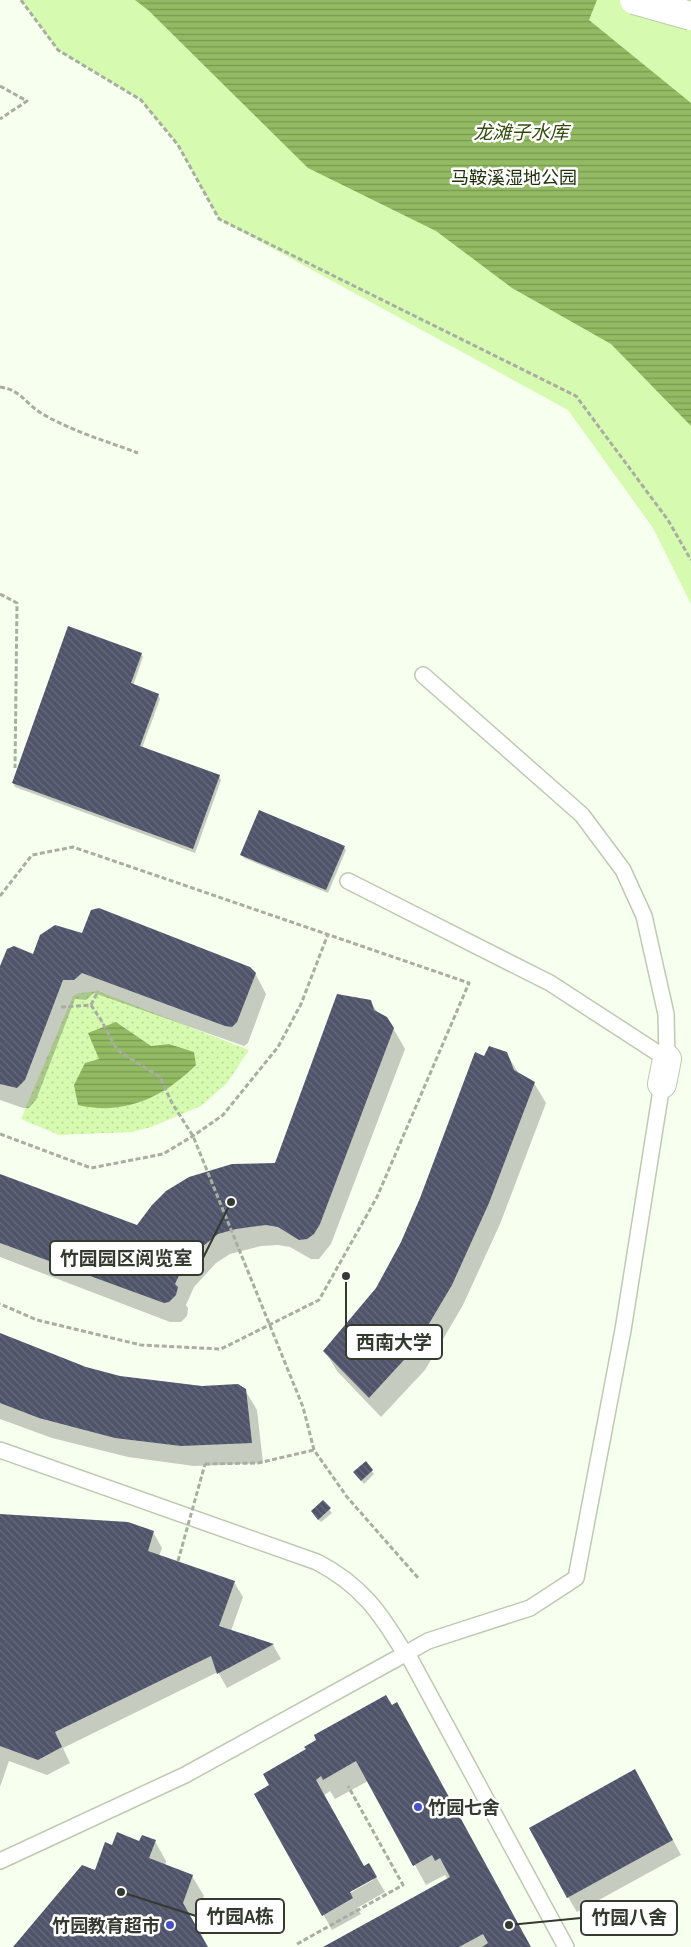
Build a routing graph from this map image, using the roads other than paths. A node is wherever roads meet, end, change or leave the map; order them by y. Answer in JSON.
{"nodes":[{"id":1,"x":634,"y":0,"type":"edge"},
{"id":2,"x":691,"y":16,"type":"edge"},
{"id":3,"x":423,"y":675,"type":"dead end"},
{"id":4,"x":348,"y":881,"type":"dead end"},
{"id":5,"x":665,"y":1072,"type":"junction"},
{"id":6,"x":0,"y":1450,"type":"edge"},
{"id":7,"x":406,"y":1653,"type":"junction"},
{"id":8,"x":0,"y":1861,"type":"edge"},
{"id":9,"x":566,"y":1947,"type":"edge"}],
"edges":[{"from":1,"to":2,"type":"highway","bridge":true},
{"from":3,"to":5,"type":"lane"},
{"from":4,"to":5,"type":"lane"},
{"from":5,"to":7,"type":"lane"},
{"from":6,"to":7,"type":"lane"},
{"from":7,"to":8,"type":"lane"},
{"from":7,"to":9,"type":"lane"}]}
